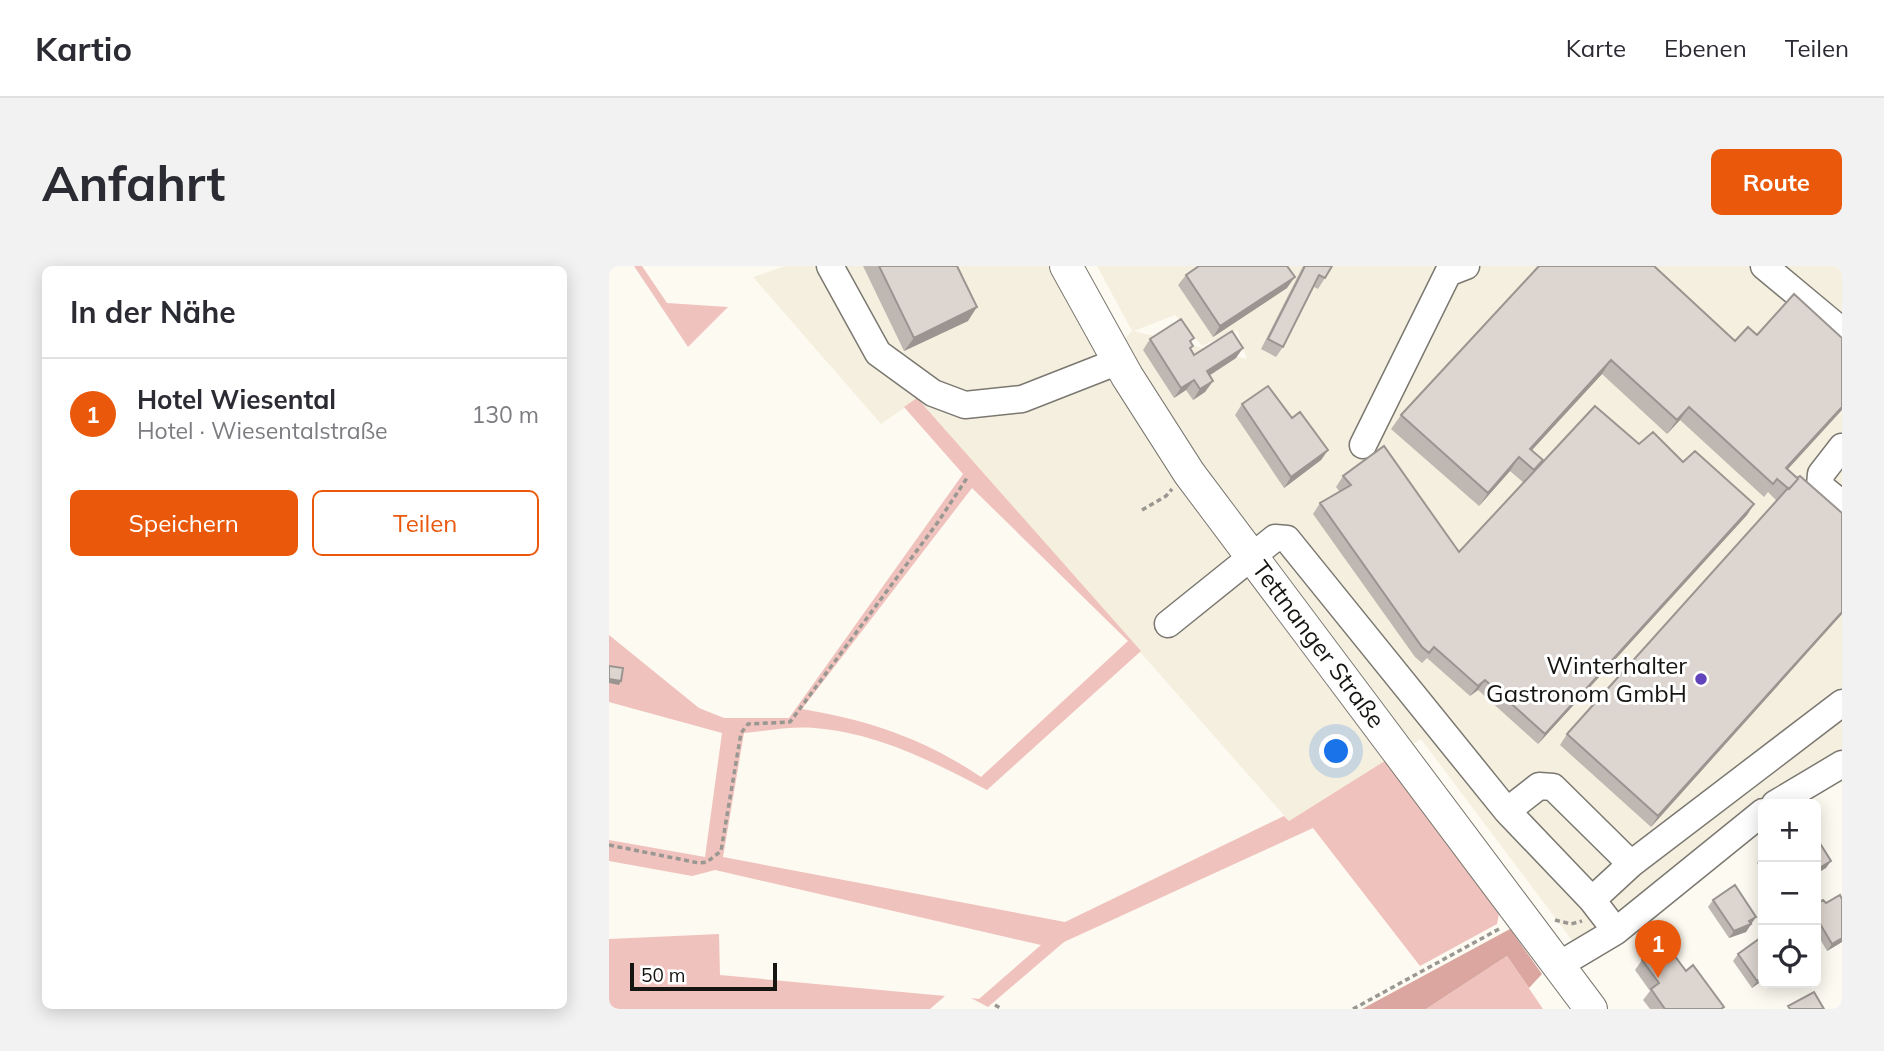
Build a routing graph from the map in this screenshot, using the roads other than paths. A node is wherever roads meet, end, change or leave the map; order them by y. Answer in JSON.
{"nodes":[{"id":1,"x":830,"y":266,"type":"edge"},
{"id":2,"x":1066,"y":266,"type":"edge"},
{"id":3,"x":1466,"y":266,"type":"edge"},
{"id":4,"x":1764,"y":266,"type":"edge"},
{"id":5,"x":1842,"y":331,"type":"edge"},
{"id":6,"x":1119,"y":361,"type":"junction"},
{"id":7,"x":1363,"y":445,"type":"dead end"},
{"id":8,"x":1842,"y":447,"type":"edge"},
{"id":9,"x":1842,"y":504,"type":"edge"},
{"id":10,"x":1252,"y":555,"type":"junction"},
{"id":11,"x":1168,"y":624,"type":"dead end"},
{"id":12,"x":1842,"y":703,"type":"edge"},
{"id":13,"x":1840,"y":771,"type":"edge"},
{"id":14,"x":1785,"y":799,"type":"edge"},
{"id":15,"x":1507,"y":811,"type":"junction"},
{"id":16,"x":1758,"y":815,"type":"edge"},
{"id":17,"x":1632,"y":864,"type":"junction"},
{"id":18,"x":1604,"y":915,"type":"junction"},
{"id":19,"x":1559,"y":965,"type":"junction"},
{"id":20,"x":1591,"y":1009,"type":"edge"}],
"edges":[{"from":1,"to":6,"type":"street"},
{"from":2,"to":6,"type":"main road","name":"Tettnanger Straße"},
{"from":3,"to":7,"type":"street"},
{"from":4,"to":5,"type":"street"},
{"from":6,"to":10,"type":"main road","name":"Tettnanger Straße"},
{"from":8,"to":9,"type":"street"},
{"from":10,"to":11,"type":"street"},
{"from":10,"to":15,"type":"street"},
{"from":10,"to":19,"type":"main road","name":"Tettnanger Straße"},
{"from":12,"to":17,"type":"street"},
{"from":13,"to":14,"type":"street"},
{"from":15,"to":17,"type":"street"},
{"from":15,"to":18,"type":"street"},
{"from":16,"to":18,"type":"street"},
{"from":17,"to":18,"type":"street"},
{"from":18,"to":19,"type":"street"},
{"from":19,"to":20,"type":"main road","name":"Tettnanger Straße"}]}
